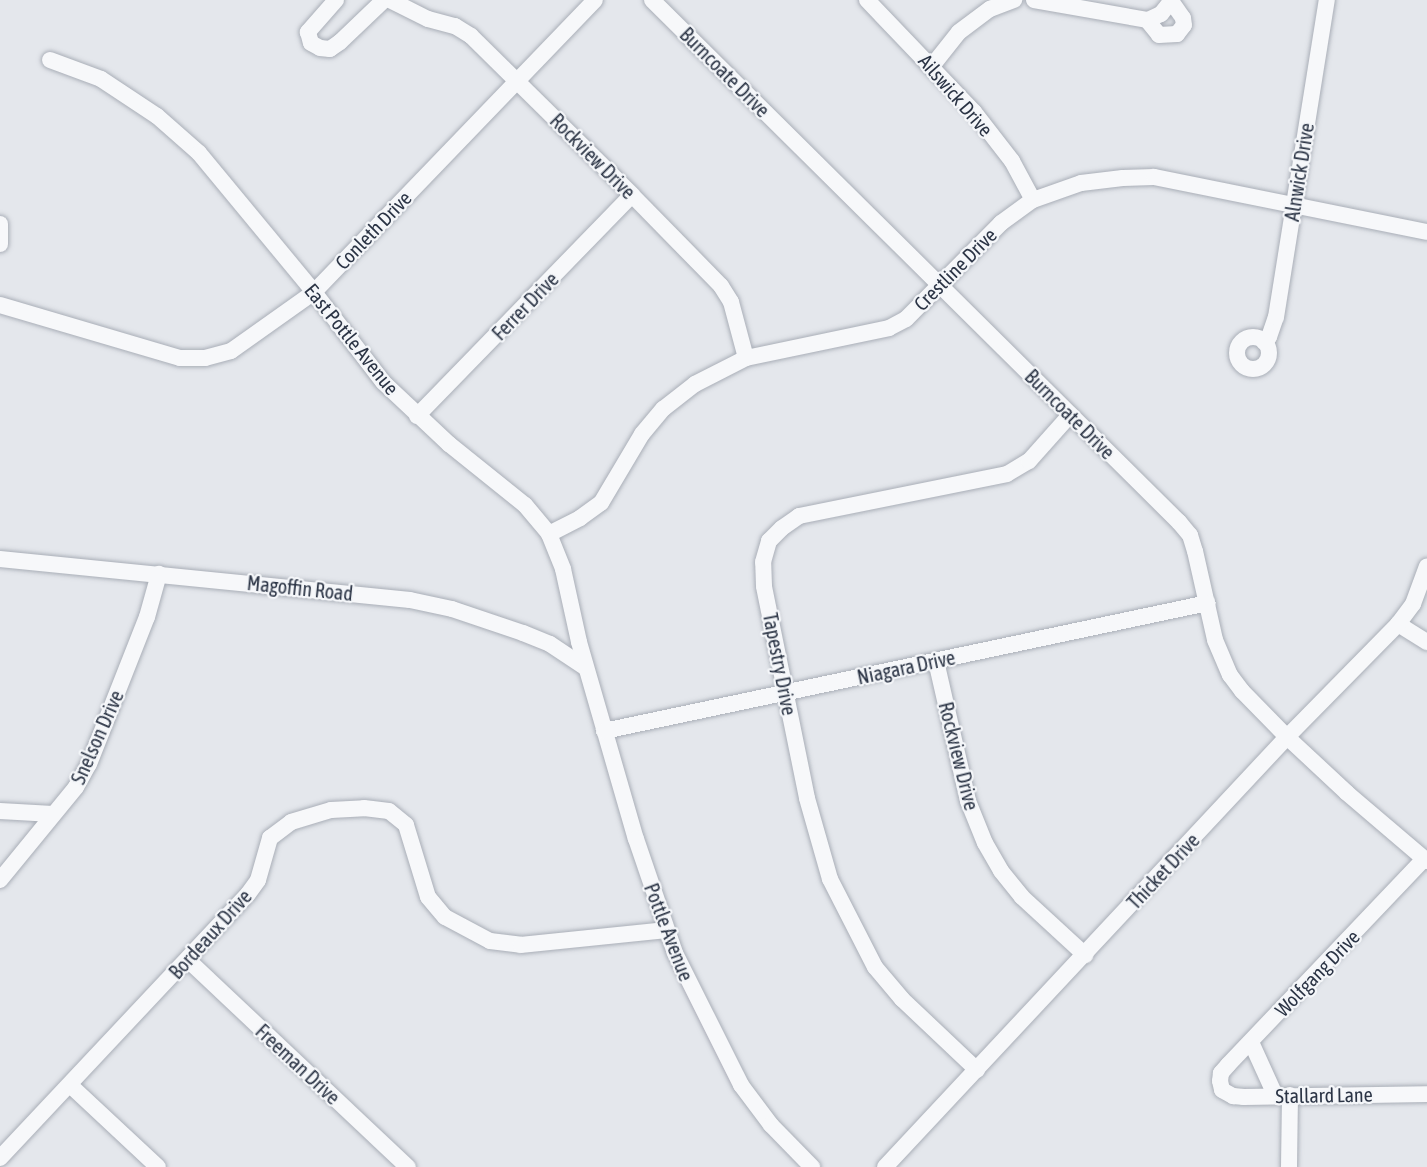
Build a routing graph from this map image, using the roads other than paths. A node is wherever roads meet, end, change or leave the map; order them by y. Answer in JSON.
{"nodes":[{"id":1,"x":336,"y":0,"type":"edge"},
{"id":2,"x":384,"y":0,"type":"edge"},
{"id":3,"x":390,"y":0,"type":"edge"},
{"id":4,"x":595,"y":0,"type":"edge"},
{"id":5,"x":652,"y":0,"type":"edge"},
{"id":6,"x":867,"y":0,"type":"edge"},
{"id":7,"x":1014,"y":0,"type":"edge"},
{"id":8,"x":1034,"y":0,"type":"edge"},
{"id":9,"x":1326,"y":0,"type":"edge"},
{"id":10,"x":1172,"y":1,"type":"edge"},
{"id":11,"x":1147,"y":20,"type":"junction"},
{"id":12,"x":50,"y":60,"type":"dead end"},
{"id":13,"x":932,"y":66,"type":"junction"},
{"id":14,"x":517,"y":80,"type":"junction"},
{"id":15,"x":632,"y":195,"type":"junction"},
{"id":16,"x":1033,"y":200,"type":"junction"},
{"id":17,"x":1294,"y":205,"type":"junction"},
{"id":18,"x":0,"y":224,"type":"edge"},
{"id":19,"x":1427,"y":232,"type":"edge"},
{"id":20,"x":0,"y":244,"type":"edge"},
{"id":21,"x":941,"y":284,"type":"junction"},
{"id":22,"x":314,"y":292,"type":"junction"},
{"id":23,"x":0,"y":305,"type":"edge"},
{"id":24,"x":1264,"y":342,"type":"dead end"},
{"id":25,"x":746,"y":358,"type":"junction"},
{"id":26,"x":1070,"y":415,"type":"junction"},
{"id":27,"x":417,"y":416,"type":"junction"},
{"id":28,"x":549,"y":534,"type":"junction"},
{"id":29,"x":0,"y":559,"type":"edge"},
{"id":30,"x":1427,"y":566,"type":"edge"},
{"id":31,"x":159,"y":574,"type":"junction"},
{"id":32,"x":1208,"y":603,"type":"junction"},
{"id":33,"x":1398,"y":624,"type":"junction"},
{"id":34,"x":1427,"y":642,"type":"edge"},
{"id":35,"x":936,"y":661,"type":"junction"},
{"id":36,"x":586,"y":668,"type":"junction"},
{"id":37,"x":785,"y":692,"type":"junction"},
{"id":38,"x":604,"y":731,"type":"junction"},
{"id":39,"x":1287,"y":737,"type":"junction"},
{"id":40,"x":0,"y":811,"type":"edge"},
{"id":41,"x":53,"y":814,"type":"junction"},
{"id":42,"x":1426,"y":860,"type":"edge"},
{"id":43,"x":0,"y":880,"type":"edge"},
{"id":44,"x":666,"y":930,"type":"junction"},
{"id":45,"x":1085,"y":954,"type":"junction"},
{"id":46,"x":188,"y":960,"type":"junction"},
{"id":47,"x":1251,"y":1042,"type":"junction"},
{"id":48,"x":976,"y":1070,"type":"junction"},
{"id":49,"x":70,"y":1084,"type":"junction"},
{"id":50,"x":1222,"y":1090,"type":"joint"},
{"id":51,"x":1427,"y":1094,"type":"edge"},
{"id":52,"x":1282,"y":1095,"type":"junction"},
{"id":53,"x":0,"y":1158,"type":"edge"},
{"id":54,"x":158,"y":1167,"type":"edge"},
{"id":55,"x":408,"y":1167,"type":"edge"},
{"id":56,"x":812,"y":1167,"type":"edge"},
{"id":57,"x":885,"y":1167,"type":"edge"},
{"id":58,"x":1289,"y":1167,"type":"edge"}],
"edges":[{"from":1,"to":2,"type":"street"},
{"from":3,"to":14,"type":"street","name":"Rockview Drive"},
{"from":4,"to":14,"type":"street","name":"Conleth Drive"},
{"from":5,"to":21,"type":"street","name":"Burncoate Drive"},
{"from":6,"to":13,"type":"street","name":"Ailswick Drive"},
{"from":7,"to":13,"type":"street"},
{"from":8,"to":11,"type":"street"},
{"from":9,"to":17,"type":"street","name":"Alnwick Drive"},
{"from":10,"to":11,"type":"street"},
{"from":10,"to":11,"type":"street"},
{"from":12,"to":22,"type":"street","name":"East Pottle Avenue"},
{"from":13,"to":16,"type":"street","name":"Ailswick Drive"},
{"from":14,"to":15,"type":"street","name":"Rockview Drive"},
{"from":14,"to":22,"type":"street","name":"Conleth Drive"},
{"from":15,"to":25,"type":"street","name":"Rockview Drive"},
{"from":15,"to":27,"type":"street","name":"Ferrer Drive"},
{"from":16,"to":17,"type":"street","name":"Crestline Drive"},
{"from":16,"to":21,"type":"street","name":"Crestline Drive"},
{"from":17,"to":19,"type":"street","name":"Crestline Drive"},
{"from":17,"to":24,"type":"street","name":"Alnwick Drive"},
{"from":18,"to":20,"type":"street"},
{"from":21,"to":25,"type":"street","name":"Crestline Drive"},
{"from":21,"to":26,"type":"street","name":"Burncoate Drive"},
{"from":22,"to":23,"type":"street","name":"Conleth Drive"},
{"from":22,"to":27,"type":"street","name":"East Pottle Avenue"},
{"from":25,"to":28,"type":"street","name":"Crestline Drive"},
{"from":26,"to":32,"type":"street","name":"Burncoate Drive"},
{"from":26,"to":37,"type":"street","name":"Tapestry Drive"},
{"from":27,"to":28,"type":"street","name":"East Pottle Avenue"},
{"from":28,"to":36,"type":"street","name":"East Pottle Avenue"},
{"from":29,"to":31,"type":"street","name":"Magoffin Road"},
{"from":30,"to":33,"type":"street","name":"Thicket Drive"},
{"from":31,"to":36,"type":"street","name":"Magoffin Road"},
{"from":31,"to":41,"type":"street","name":"Snelson Drive"},
{"from":32,"to":35,"type":"street","name":"Niagara Drive"},
{"from":32,"to":39,"type":"street","name":"Burncoate Drive"},
{"from":33,"to":34,"type":"street"},
{"from":33,"to":39,"type":"street","name":"Thicket Drive"},
{"from":35,"to":37,"type":"street","name":"Niagara Drive"},
{"from":35,"to":45,"type":"street","name":"Rockview Drive"},
{"from":36,"to":38,"type":"street","name":"Pottle Avenue"},
{"from":37,"to":38,"type":"street","name":"Niagara Drive"},
{"from":37,"to":48,"type":"street","name":"Tapestry Drive"},
{"from":38,"to":44,"type":"street","name":"Pottle Avenue"},
{"from":39,"to":42,"type":"street","name":"Burncoate Drive"},
{"from":39,"to":45,"type":"street","name":"Thicket Drive"},
{"from":40,"to":41,"type":"street"},
{"from":41,"to":43,"type":"street","name":"Snelson Drive"},
{"from":42,"to":47,"type":"street","name":"Wolfgang Drive"},
{"from":44,"to":46,"type":"street","name":"Bordeaux Drive"},
{"from":44,"to":56,"type":"street","name":"Pottle Avenue"},
{"from":45,"to":48,"type":"street","name":"Thicket Drive"},
{"from":46,"to":49,"type":"street","name":"Bordeaux Drive"},
{"from":46,"to":55,"type":"street","name":"Freeman Drive"},
{"from":47,"to":50,"type":"street","name":"Wolfgang Drive"},
{"from":47,"to":52,"type":"street"},
{"from":48,"to":57,"type":"street","name":"Thicket Drive"},
{"from":49,"to":53,"type":"street","name":"Bordeaux Drive"},
{"from":49,"to":54,"type":"street"},
{"from":50,"to":52,"type":"street","name":"Stallard Lane"},
{"from":51,"to":52,"type":"street","name":"Stallard Lane"},
{"from":52,"to":58,"type":"street"}]}
